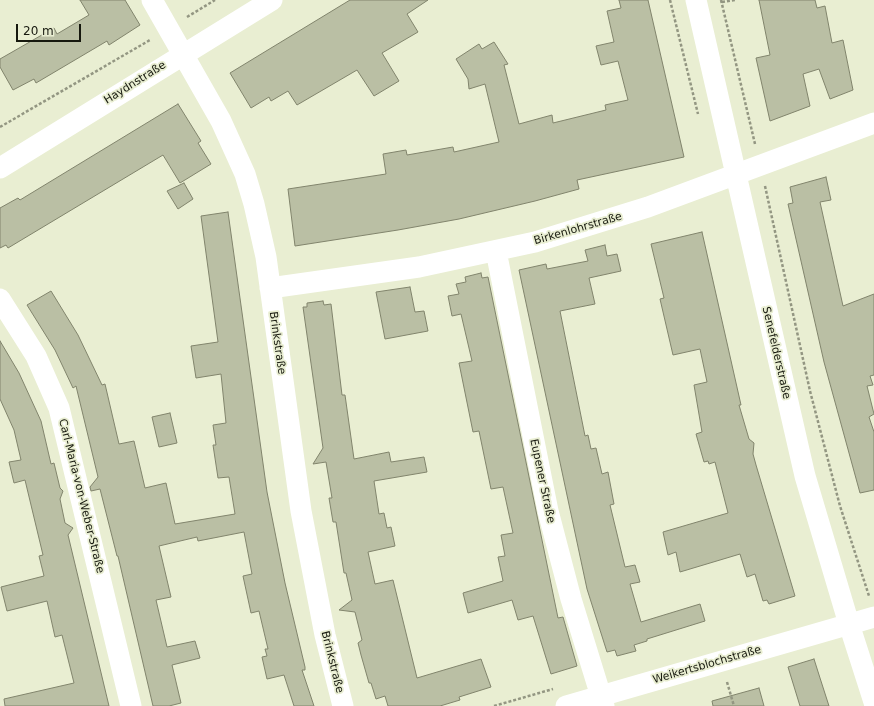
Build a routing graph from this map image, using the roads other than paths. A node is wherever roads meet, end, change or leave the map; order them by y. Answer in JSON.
{"nodes":[{"id":1,"x":152,"y":0,"type":"edge"},
{"id":2,"x":272,"y":0,"type":"edge"},
{"id":3,"x":696,"y":0,"type":"edge"},
{"id":4,"x":183,"y":54,"type":"junction"},
{"id":5,"x":874,"y":123,"type":"edge"},
{"id":6,"x":0,"y":168,"type":"edge"},
{"id":7,"x":736,"y":176,"type":"junction"},
{"id":8,"x":496,"y":251,"type":"junction"},
{"id":9,"x":270,"y":288,"type":"junction"},
{"id":10,"x":0,"y":299,"type":"edge"},
{"id":11,"x":872,"y":609,"type":"edge"},
{"id":12,"x":848,"y":624,"type":"junction"},
{"id":13,"x":603,"y":701,"type":"edge"},
{"id":14,"x":874,"y":702,"type":"edge"},
{"id":15,"x":131,"y":706,"type":"edge"},
{"id":16,"x":344,"y":706,"type":"edge"},
{"id":17,"x":566,"y":706,"type":"edge"}],
"edges":[{"from":1,"to":4,"type":"street","name":"Brinkstraße"},
{"from":2,"to":4,"type":"street","name":"Haydnstraße"},
{"from":3,"to":7,"type":"street","name":"Senefelderstraße"},
{"from":4,"to":6,"type":"street","name":"Haydnstraße"},
{"from":4,"to":9,"type":"street","name":"Brinkstraße"},
{"from":5,"to":7,"type":"street","name":"Birkenlohrstraße"},
{"from":7,"to":8,"type":"street","name":"Birkenlohrstraße"},
{"from":7,"to":12,"type":"street","name":"Senefelderstraße"},
{"from":8,"to":9,"type":"street","name":"Birkenlohrstraße"},
{"from":8,"to":13,"type":"street","name":"Eupener Straße"},
{"from":9,"to":16,"type":"street","name":"Brinkstraße"},
{"from":10,"to":15,"type":"street","name":"Carl-Maria-von-Weber-Straße"},
{"from":11,"to":12,"type":"street","name":"Weikertsblochstraße"},
{"from":12,"to":13,"type":"street","name":"Weikertsblochstraße"},
{"from":12,"to":14,"type":"street","name":"Senefelderstraße"},
{"from":13,"to":17,"type":"street","name":"Weikertsblochstraße"}]}
